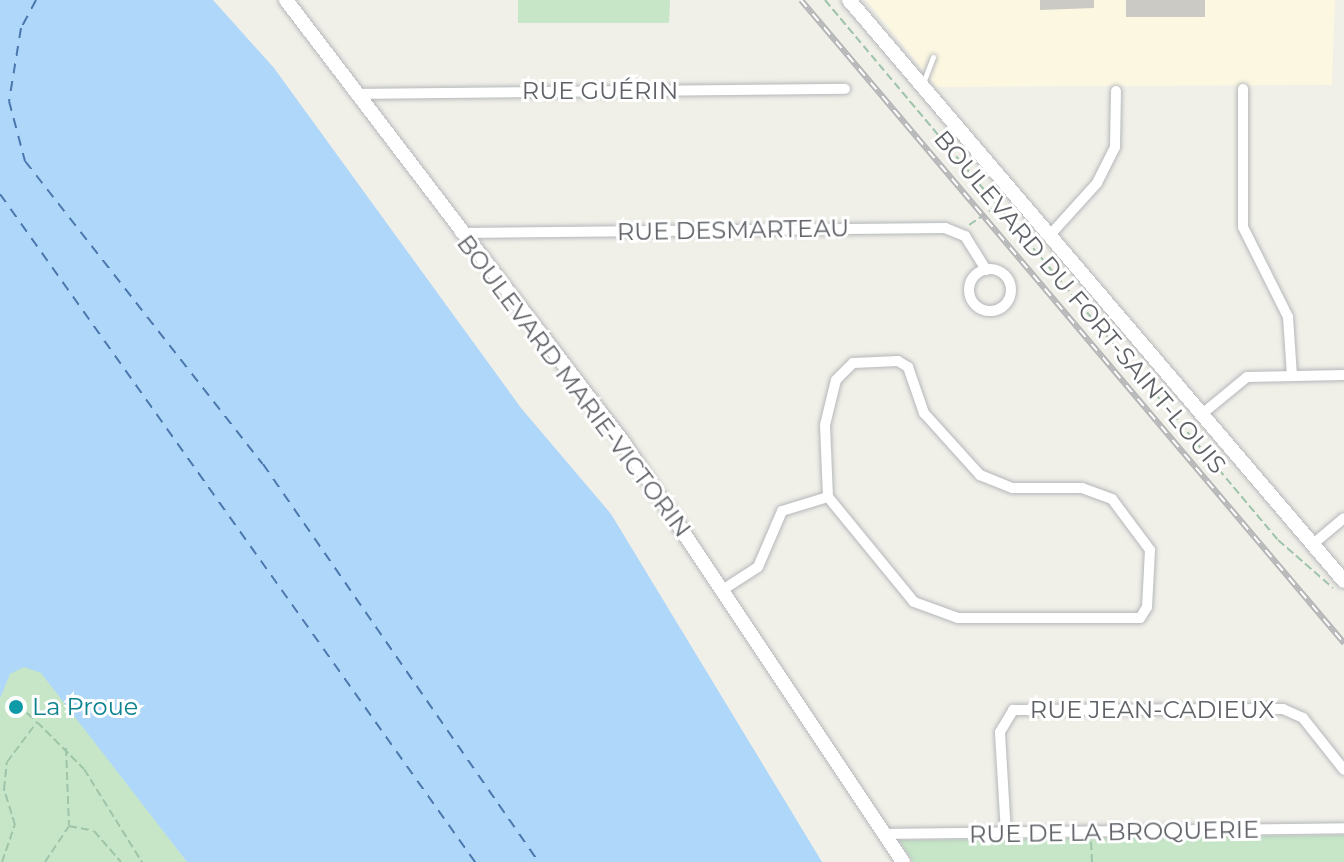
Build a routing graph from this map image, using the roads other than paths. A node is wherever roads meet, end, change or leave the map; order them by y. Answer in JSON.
{"nodes":[{"id":1,"x":286,"y":0,"type":"edge"},
{"id":2,"x":849,"y":0,"type":"edge"},
{"id":3,"x":933,"y":57,"type":"dead end"},
{"id":4,"x":923,"y":84,"type":"junction"},
{"id":5,"x":845,"y":89,"type":"dead end"},
{"id":6,"x":1243,"y":89,"type":"dead end"},
{"id":7,"x":1116,"y":91,"type":"dead end"},
{"id":8,"x":355,"y":94,"type":"junction"},
{"id":9,"x":458,"y":233,"type":"junction"},
{"id":10,"x":1050,"y":235,"type":"junction"},
{"id":11,"x":986,"y":270,"type":"junction"},
{"id":12,"x":1344,"y":375,"type":"edge"},
{"id":13,"x":1292,"y":376,"type":"junction"},
{"id":14,"x":1202,"y":414,"type":"junction"},
{"id":15,"x":828,"y":497,"type":"junction"},
{"id":16,"x":1344,"y":518,"type":"edge"},
{"id":17,"x":1313,"y":544,"type":"junction"},
{"id":18,"x":1344,"y":581,"type":"edge"},
{"id":19,"x":724,"y":589,"type":"junction"},
{"id":20,"x":1344,"y":770,"type":"edge"},
{"id":21,"x":1344,"y":828,"type":"edge"},
{"id":22,"x":885,"y":834,"type":"junction"},
{"id":23,"x":1006,"y":834,"type":"junction"},
{"id":24,"x":903,"y":862,"type":"edge"}],
"edges":[{"from":1,"to":8,"type":"street","name":"BOULEVARD MARIE-VICTORIN"},
{"from":2,"to":4,"type":"street","name":"BOULEVARD DU FORT-SAINT-LOUIS"},
{"from":3,"to":4,"type":"lane"},
{"from":4,"to":10,"type":"street","name":"BOULEVARD DU FORT-SAINT-LOUIS"},
{"from":5,"to":8,"type":"street","name":"RUE GUÉRIN"},
{"from":6,"to":13,"type":"street"},
{"from":7,"to":10,"type":"street"},
{"from":8,"to":9,"type":"street","name":"BOULEVARD MARIE-VICTORIN"},
{"from":9,"to":11,"type":"street","name":"RUE DESMARTEAU"},
{"from":9,"to":19,"type":"street","name":"BOULEVARD MARIE-VICTORIN"},
{"from":10,"to":14,"type":"street","name":"BOULEVARD DU FORT-SAINT-LOUIS"},
{"from":11,"to":11,"type":"street"},
{"from":12,"to":13,"type":"street"},
{"from":13,"to":14,"type":"street"},
{"from":14,"to":17,"type":"street","name":"BOULEVARD DU FORT-SAINT-LOUIS"},
{"from":15,"to":15,"type":"street"},
{"from":15,"to":19,"type":"street"},
{"from":16,"to":17,"type":"street"},
{"from":17,"to":18,"type":"street","name":"BOULEVARD DU FORT-SAINT-LOUIS"},
{"from":19,"to":22,"type":"street","name":"BOULEVARD MARIE-VICTORIN"},
{"from":20,"to":23,"type":"street","name":"RUE JEAN-CADIEUX"},
{"from":21,"to":23,"type":"street","name":"RUE DE LA BROQUERIE"},
{"from":22,"to":23,"type":"street","name":"RUE DE LA BROQUERIE"},
{"from":22,"to":24,"type":"street","name":"BOULEVARD MARIE-VICTORIN"}]}
